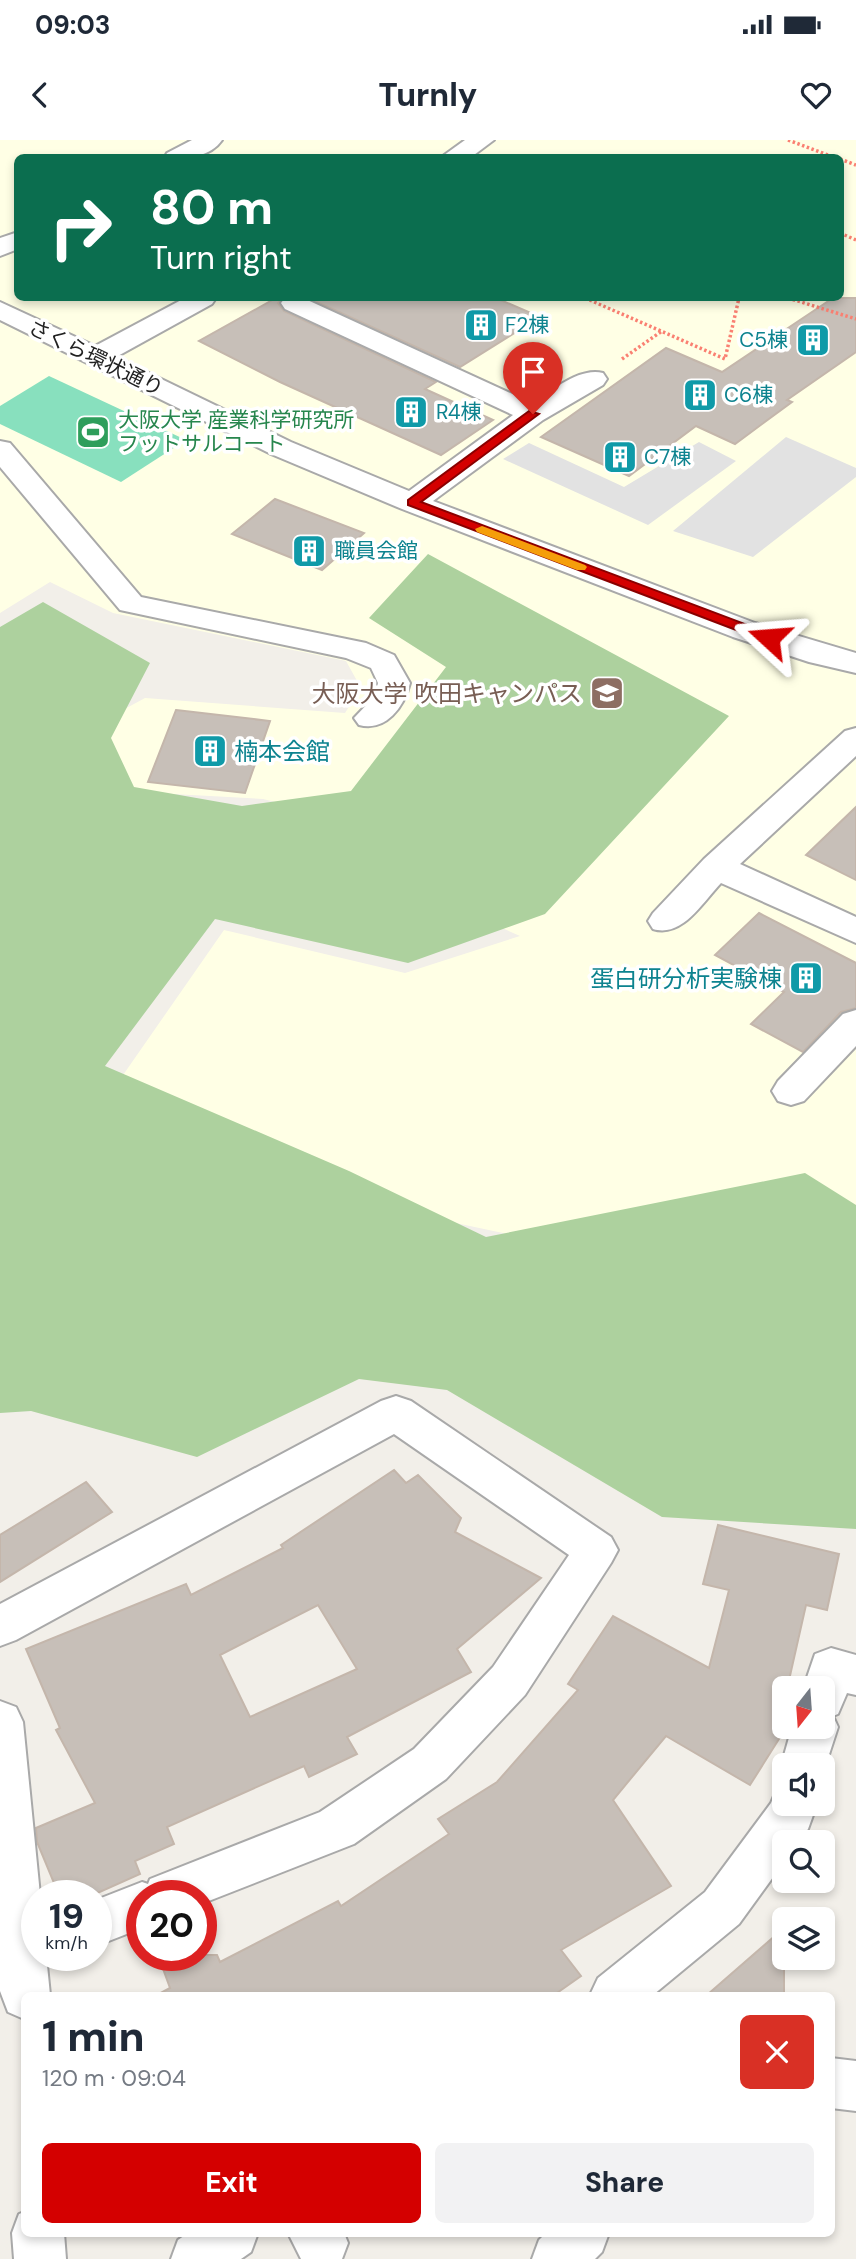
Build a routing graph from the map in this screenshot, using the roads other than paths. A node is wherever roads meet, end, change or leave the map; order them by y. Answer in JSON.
{"nodes":[{"id":1,"x":210,"y":140,"type":"edge"},
{"id":2,"x":482,"y":140,"type":"edge"},
{"id":3,"x":184,"y":154,"type":"edge"},
{"id":4,"x":459,"y":154,"type":"edge"},
{"id":5,"x":198,"y":301,"type":"edge"},
{"id":6,"x":294,"y":303,"type":"dead end"},
{"id":7,"x":6,"y":321,"type":"edge"},
{"id":8,"x":94,"y":358,"type":"junction"},
{"id":9,"x":593,"y":379,"type":"road end"},
{"id":10,"x":533,"y":414,"type":"junction"},
{"id":11,"x":0,"y":449,"type":"edge"},
{"id":12,"x":412,"y":503,"type":"junction"},
{"id":13,"x":856,"y":663,"type":"edge"},
{"id":14,"x":370,"y":718,"type":"dead end"},
{"id":15,"x":854,"y":742,"type":"edge"},
{"id":16,"x":716,"y":867,"type":"junction"},
{"id":17,"x":665,"y":921,"type":"dead end"},
{"id":18,"x":856,"y":931,"type":"edge"},
{"id":19,"x":856,"y":1023,"type":"edge"},
{"id":20,"x":791,"y":1091,"type":"dead end"},
{"id":21,"x":0,"y":1626,"type":"edge"},
{"id":22,"x":856,"y":1675,"type":"edge"},
{"id":23,"x":829,"y":1676,"type":"edge"},
{"id":24,"x":0,"y":1722,"type":"edge"},
{"id":25,"x":790,"y":1816,"type":"edge"},
{"id":26,"x":205,"y":1880,"type":"edge"},
{"id":27,"x":21,"y":1964,"type":"edge"},
{"id":28,"x":619,"y":1992,"type":"edge"},
{"id":29,"x":835,"y":2083,"type":"edge"},
{"id":30,"x":856,"y":2085,"type":"edge"},
{"id":31,"x":38,"y":2237,"type":"edge"},
{"id":32,"x":227,"y":2237,"type":"edge"},
{"id":33,"x":579,"y":2237,"type":"edge"},
{"id":34,"x":40,"y":2259,"type":"edge"},
{"id":35,"x":197,"y":2259,"type":"edge"},
{"id":36,"x":558,"y":2259,"type":"edge"}],
"edges":[{"from":1,"to":3,"type":"street"},
{"from":2,"to":4,"type":"street"},
{"from":5,"to":8,"type":"street"},
{"from":6,"to":10,"type":"street"},
{"from":7,"to":8,"type":"street","name":"さくら環状通り"},
{"from":8,"to":12,"type":"street","name":"さくら環状通り"},
{"from":9,"to":10,"type":"street"},
{"from":10,"to":12,"type":"street"},
{"from":11,"to":14,"type":"street"},
{"from":12,"to":13,"type":"street","name":"さくら環状通り"},
{"from":15,"to":16,"type":"street"},
{"from":16,"to":17,"type":"street"},
{"from":16,"to":18,"type":"street"},
{"from":19,"to":20,"type":"street"},
{"from":21,"to":26,"type":"street"},
{"from":22,"to":23,"type":"street"},
{"from":24,"to":27,"type":"street"},
{"from":25,"to":28,"type":"street"},
{"from":29,"to":30,"type":"street"},
{"from":31,"to":34,"type":"street"},
{"from":32,"to":35,"type":"street"},
{"from":33,"to":36,"type":"street"}]}
